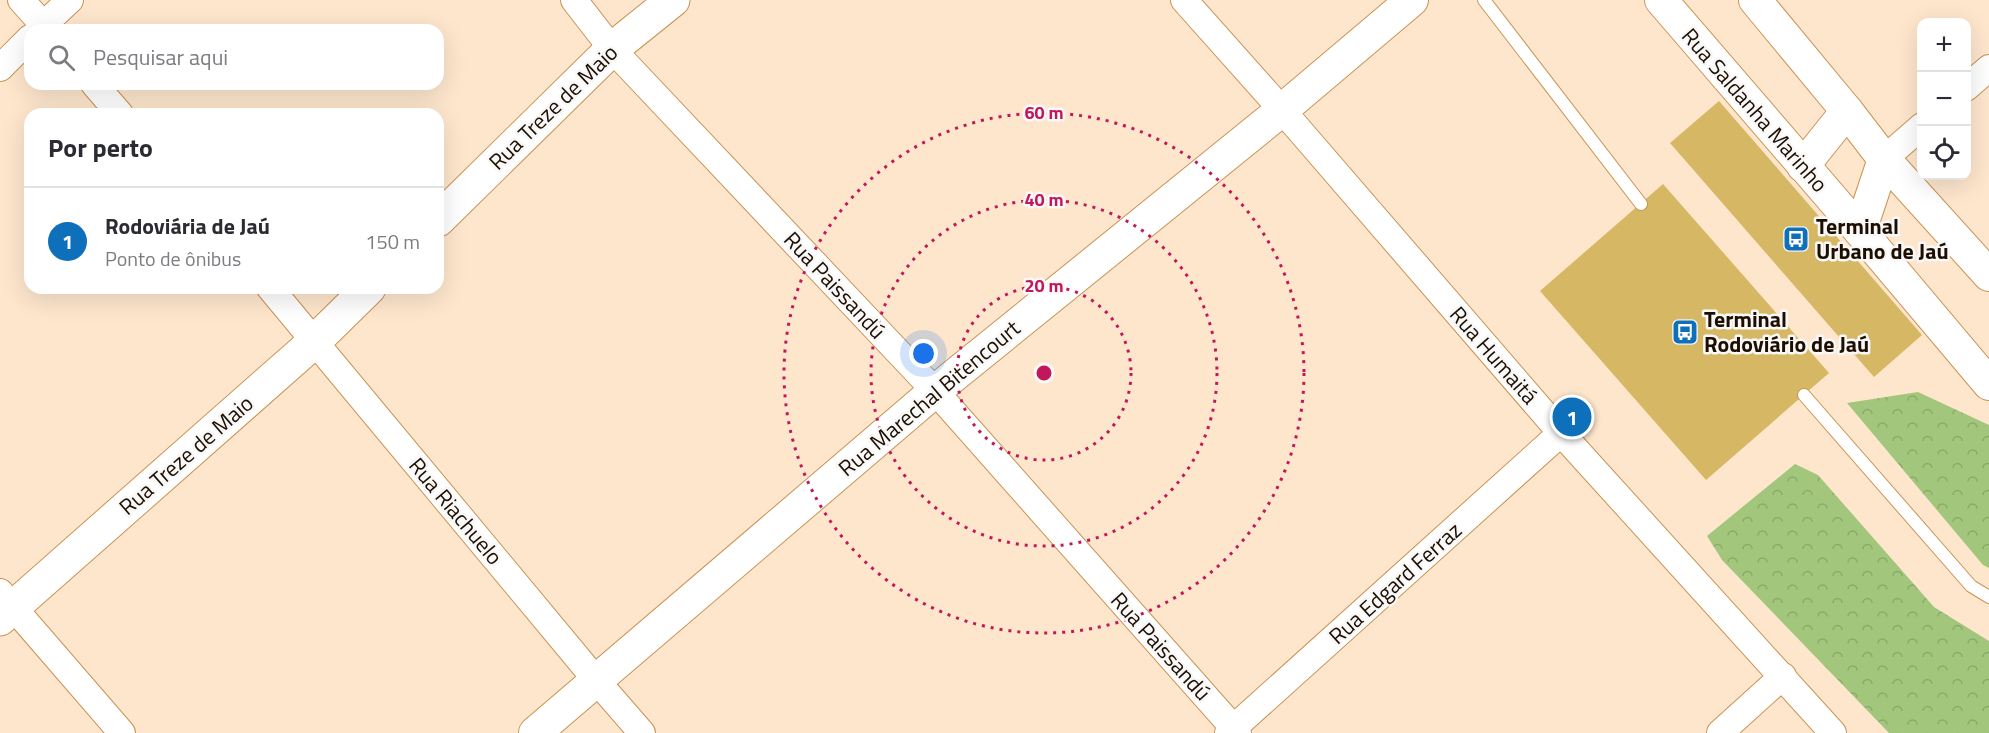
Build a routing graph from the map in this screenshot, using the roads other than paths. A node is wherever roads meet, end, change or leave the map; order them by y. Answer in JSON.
{"nodes":[{"id":1,"x":21,"y":0,"type":"edge"},
{"id":2,"x":70,"y":0,"type":"edge"},
{"id":3,"x":574,"y":0,"type":"edge"},
{"id":4,"x":673,"y":0,"type":"edge"},
{"id":5,"x":1184,"y":0,"type":"edge"},
{"id":6,"x":1412,"y":0,"type":"edge"},
{"id":7,"x":1484,"y":0,"type":"edge"},
{"id":8,"x":1661,"y":0,"type":"edge"},
{"id":9,"x":1755,"y":0,"type":"edge"},
{"id":10,"x":36,"y":24,"type":"edge"},
{"id":11,"x":47,"y":24,"type":"edge"},
{"id":12,"x":24,"y":46,"type":"edge"},
{"id":13,"x":612,"y":49,"type":"junction"},
{"id":14,"x":0,"y":68,"type":"edge"},
{"id":15,"x":1989,"y":68,"type":"edge"},
{"id":16,"x":1971,"y":84,"type":"edge"},
{"id":17,"x":99,"y":90,"type":"edge"},
{"id":18,"x":115,"y":108,"type":"edge"},
{"id":19,"x":1282,"y":110,"type":"junction"},
{"id":20,"x":1847,"y":111,"type":"junction"},
{"id":21,"x":1917,"y":130,"type":"edge"},
{"id":22,"x":1884,"y":159,"type":"junction"},
{"id":23,"x":1803,"y":166,"type":"junction"},
{"id":24,"x":1641,"y":204,"type":"dead end"},
{"id":25,"x":444,"y":214,"type":"edge"},
{"id":26,"x":1860,"y":231,"type":"junction"},
{"id":27,"x":1989,"y":275,"type":"edge"},
{"id":28,"x":275,"y":294,"type":"edge"},
{"id":29,"x":363,"y":294,"type":"edge"},
{"id":30,"x":315,"y":341,"type":"junction"},
{"id":31,"x":1989,"y":384,"type":"edge"},
{"id":32,"x":935,"y":391,"type":"junction"},
{"id":33,"x":1804,"y":395,"type":"dead end"},
{"id":34,"x":1561,"y":433,"type":"junction"},
{"id":35,"x":1989,"y":597,"type":"edge"},
{"id":36,"x":4,"y":606,"type":"edge"},
{"id":37,"x":1783,"y":676,"type":"junction"},
{"id":38,"x":596,"y":680,"type":"junction"},
{"id":39,"x":1233,"y":731,"type":"edge"},
{"id":40,"x":122,"y":733,"type":"edge"},
{"id":41,"x":535,"y":733,"type":"edge"},
{"id":42,"x":642,"y":733,"type":"edge"},
{"id":43,"x":1720,"y":733,"type":"edge"},
{"id":44,"x":1833,"y":733,"type":"edge"}],
"edges":[{"from":1,"to":10,"type":"street"},
{"from":2,"to":11,"type":"street"},
{"from":3,"to":13,"type":"street","name":"Rua Paissandú"},
{"from":4,"to":13,"type":"main road","name":"Rua Treze de Maio"},
{"from":5,"to":19,"type":"street","name":"Rua Humaitá"},
{"from":6,"to":19,"type":"street","name":"Rua Marechal Bitencourt"},
{"from":7,"to":24,"type":"lane"},
{"from":8,"to":23,"type":"street","name":"Rua Saldanha Marinho"},
{"from":9,"to":20,"type":"street"},
{"from":12,"to":14,"type":"street"},
{"from":13,"to":25,"type":"main road","name":"Rua Treze de Maio"},
{"from":13,"to":32,"type":"street","name":"Rua Paissandú"},
{"from":15,"to":16,"type":"street"},
{"from":17,"to":18,"type":"street"},
{"from":19,"to":32,"type":"street","name":"Rua Marechal Bitencourt"},
{"from":19,"to":34,"type":"street","name":"Rua Humaitá"},
{"from":20,"to":22,"type":"street"},
{"from":20,"to":23,"type":"street"},
{"from":21,"to":22,"type":"street"},
{"from":22,"to":26,"type":"street"},
{"from":22,"to":27,"type":"street"},
{"from":23,"to":26,"type":"street","name":"Rua Saldanha Marinho"},
{"from":26,"to":31,"type":"street","name":"Rua Saldanha Marinho"},
{"from":28,"to":30,"type":"street","name":"Rua Riachuelo"},
{"from":29,"to":30,"type":"main road","name":"Rua Treze de Maio"},
{"from":30,"to":36,"type":"main road","name":"Rua Treze de Maio"},
{"from":30,"to":38,"type":"street","name":"Rua Riachuelo"},
{"from":32,"to":38,"type":"street","name":"Rua Marechal Bitencourt"},
{"from":32,"to":39,"type":"street","name":"Rua Paissandú"},
{"from":33,"to":35,"type":"lane"},
{"from":34,"to":37,"type":"street","name":"Rua Humaitá"},
{"from":34,"to":39,"type":"street","name":"Rua Edgard Ferraz"},
{"from":36,"to":40,"type":"street"},
{"from":37,"to":43,"type":"street"},
{"from":37,"to":44,"type":"street","name":"Rua Humaitá"},
{"from":38,"to":41,"type":"street","name":"Rua Marechal Bitencourt"},
{"from":38,"to":42,"type":"street","name":"Rua Riachuelo"}]}
